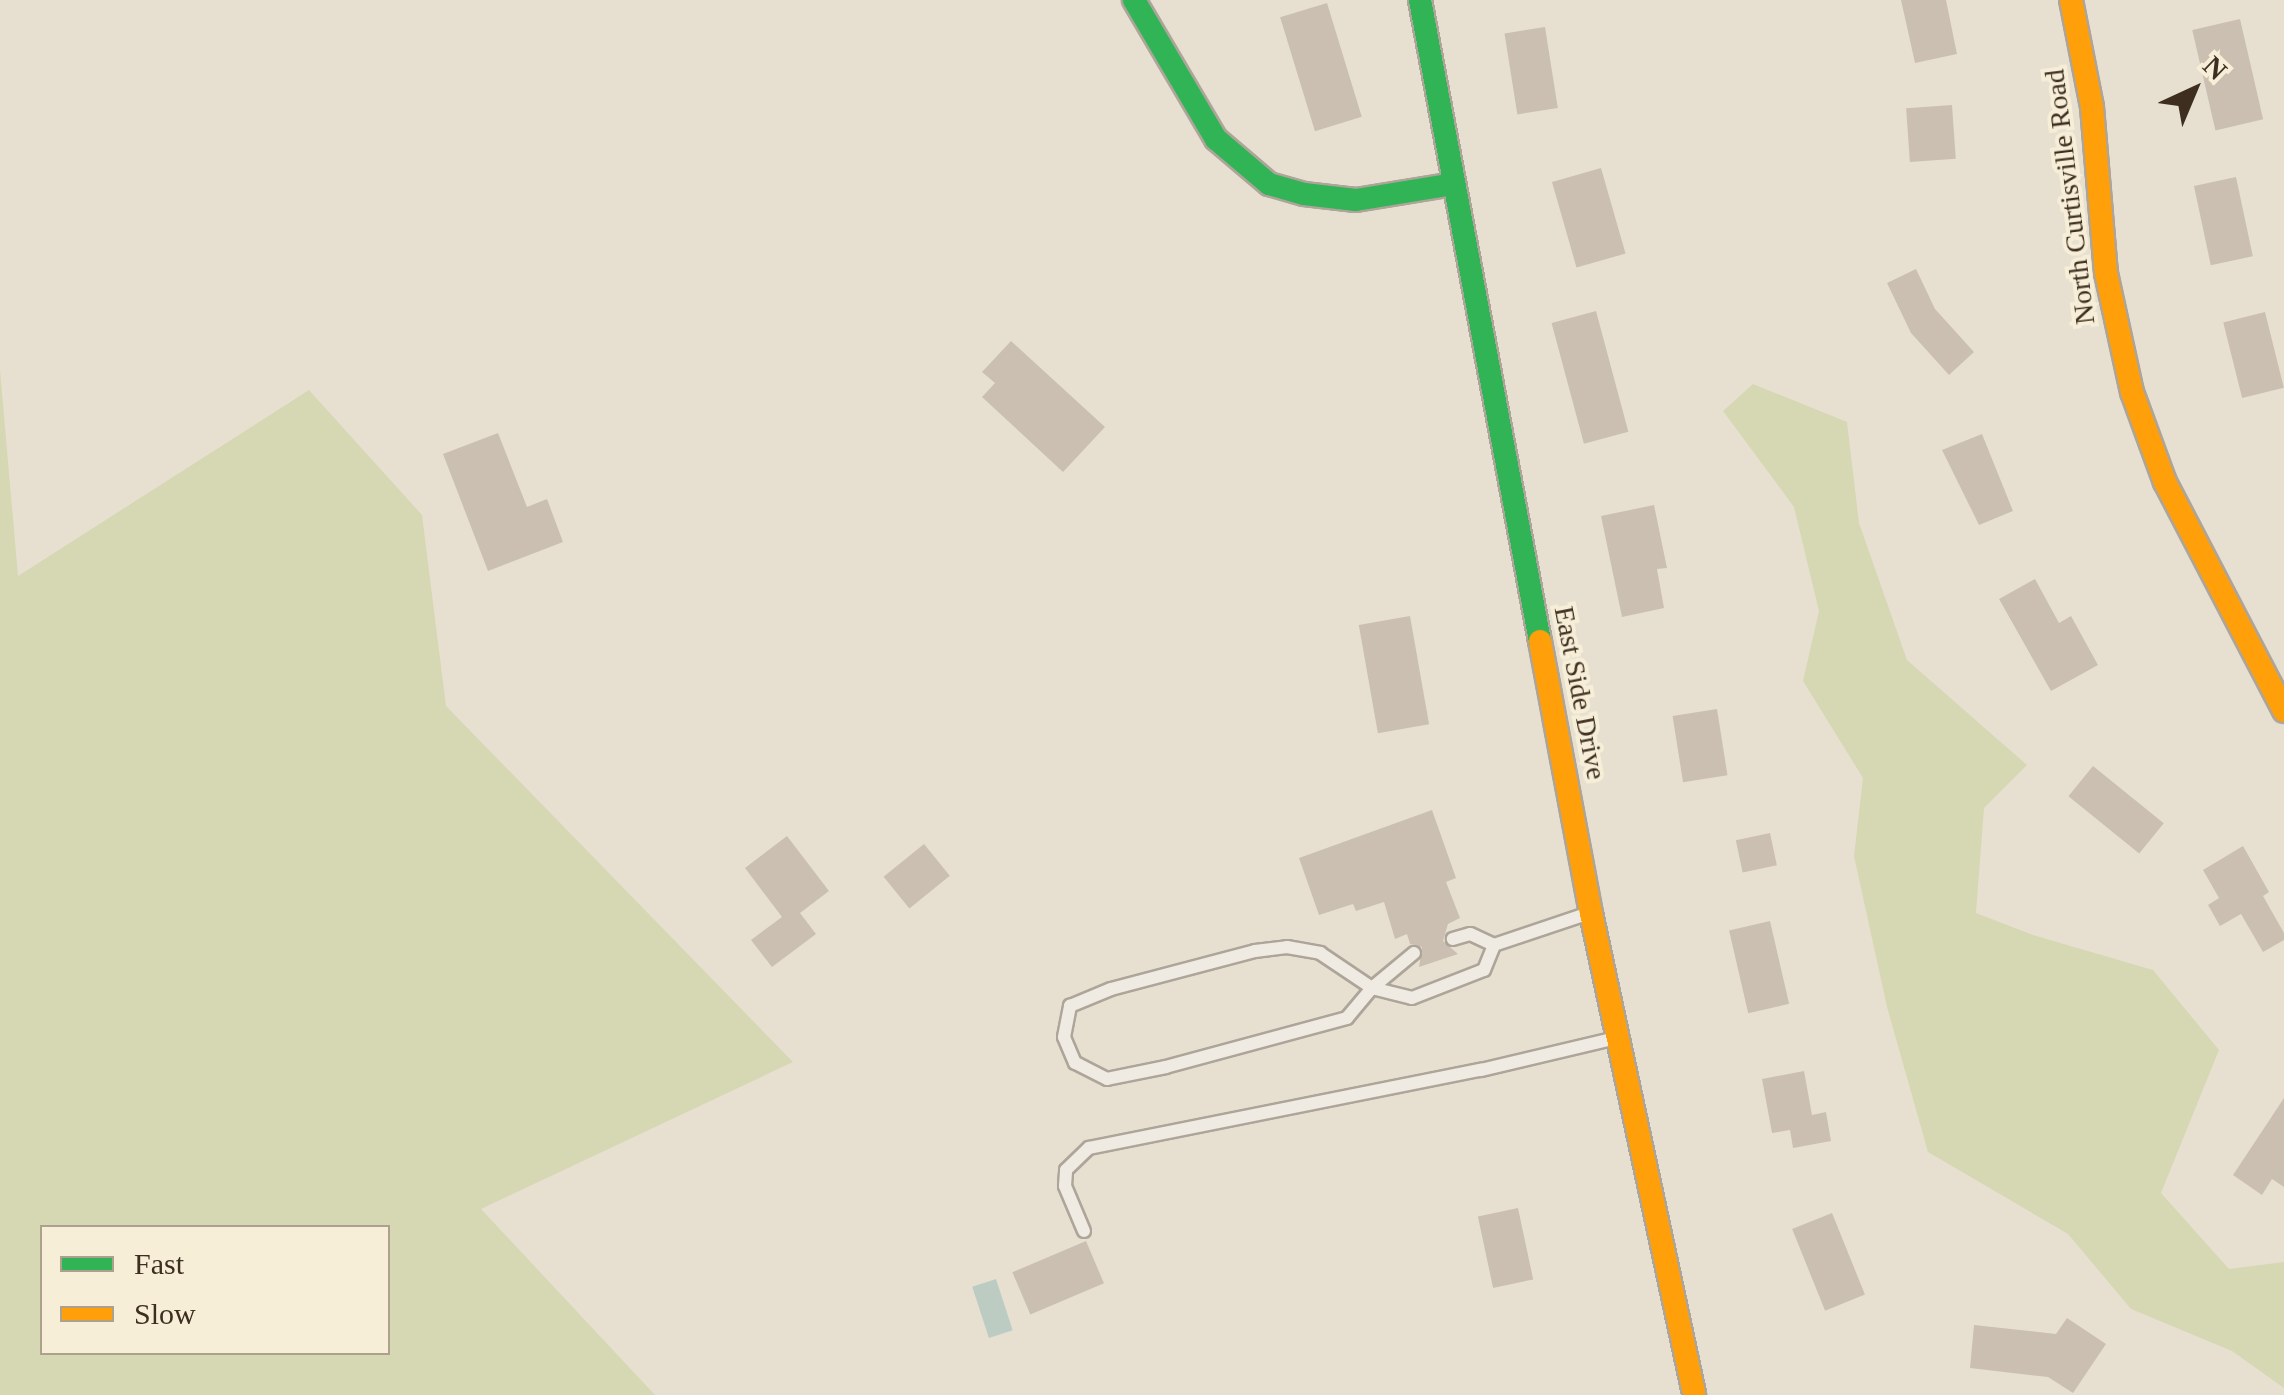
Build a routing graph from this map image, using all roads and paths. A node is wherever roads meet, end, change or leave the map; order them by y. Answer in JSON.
{"nodes":[{"id":1,"x":1134,"y":0,"type":"edge"},
{"id":2,"x":1420,"y":0,"type":"edge"},
{"id":3,"x":2070,"y":0,"type":"edge"},
{"id":4,"x":1454,"y":184,"type":"junction"},
{"id":5,"x":2284,"y":711,"type":"edge"},
{"id":6,"x":1592,"y":913,"type":"junction"},
{"id":7,"x":1454,"y":939,"type":"dead end"},
{"id":8,"x":1494,"y":945,"type":"junction"},
{"id":9,"x":1414,"y":952,"type":"dead end"},
{"id":10,"x":1372,"y":988,"type":"junction"},
{"id":11,"x":1618,"y":1038,"type":"junction"},
{"id":12,"x":1084,"y":1231,"type":"dead end"},
{"id":13,"x":1694,"y":1395,"type":"edge"}],
"edges":[{"from":1,"to":4,"type":"main road"},
{"from":2,"to":4,"type":"main road","name":"East Side Drive"},
{"from":3,"to":5,"type":"main road","name":"North Curtisville Road"},
{"from":4,"to":6,"type":"main road","name":"East Side Drive"},
{"from":6,"to":8,"type":"lane"},
{"from":6,"to":11,"type":"main road","name":"East Side Drive"},
{"from":7,"to":8,"type":"lane"},
{"from":8,"to":10,"type":"lane"},
{"from":9,"to":10,"type":"lane"},
{"from":10,"to":10,"type":"lane"},
{"from":11,"to":12,"type":"lane"},
{"from":11,"to":13,"type":"main road","name":"East Side Drive"}]}
